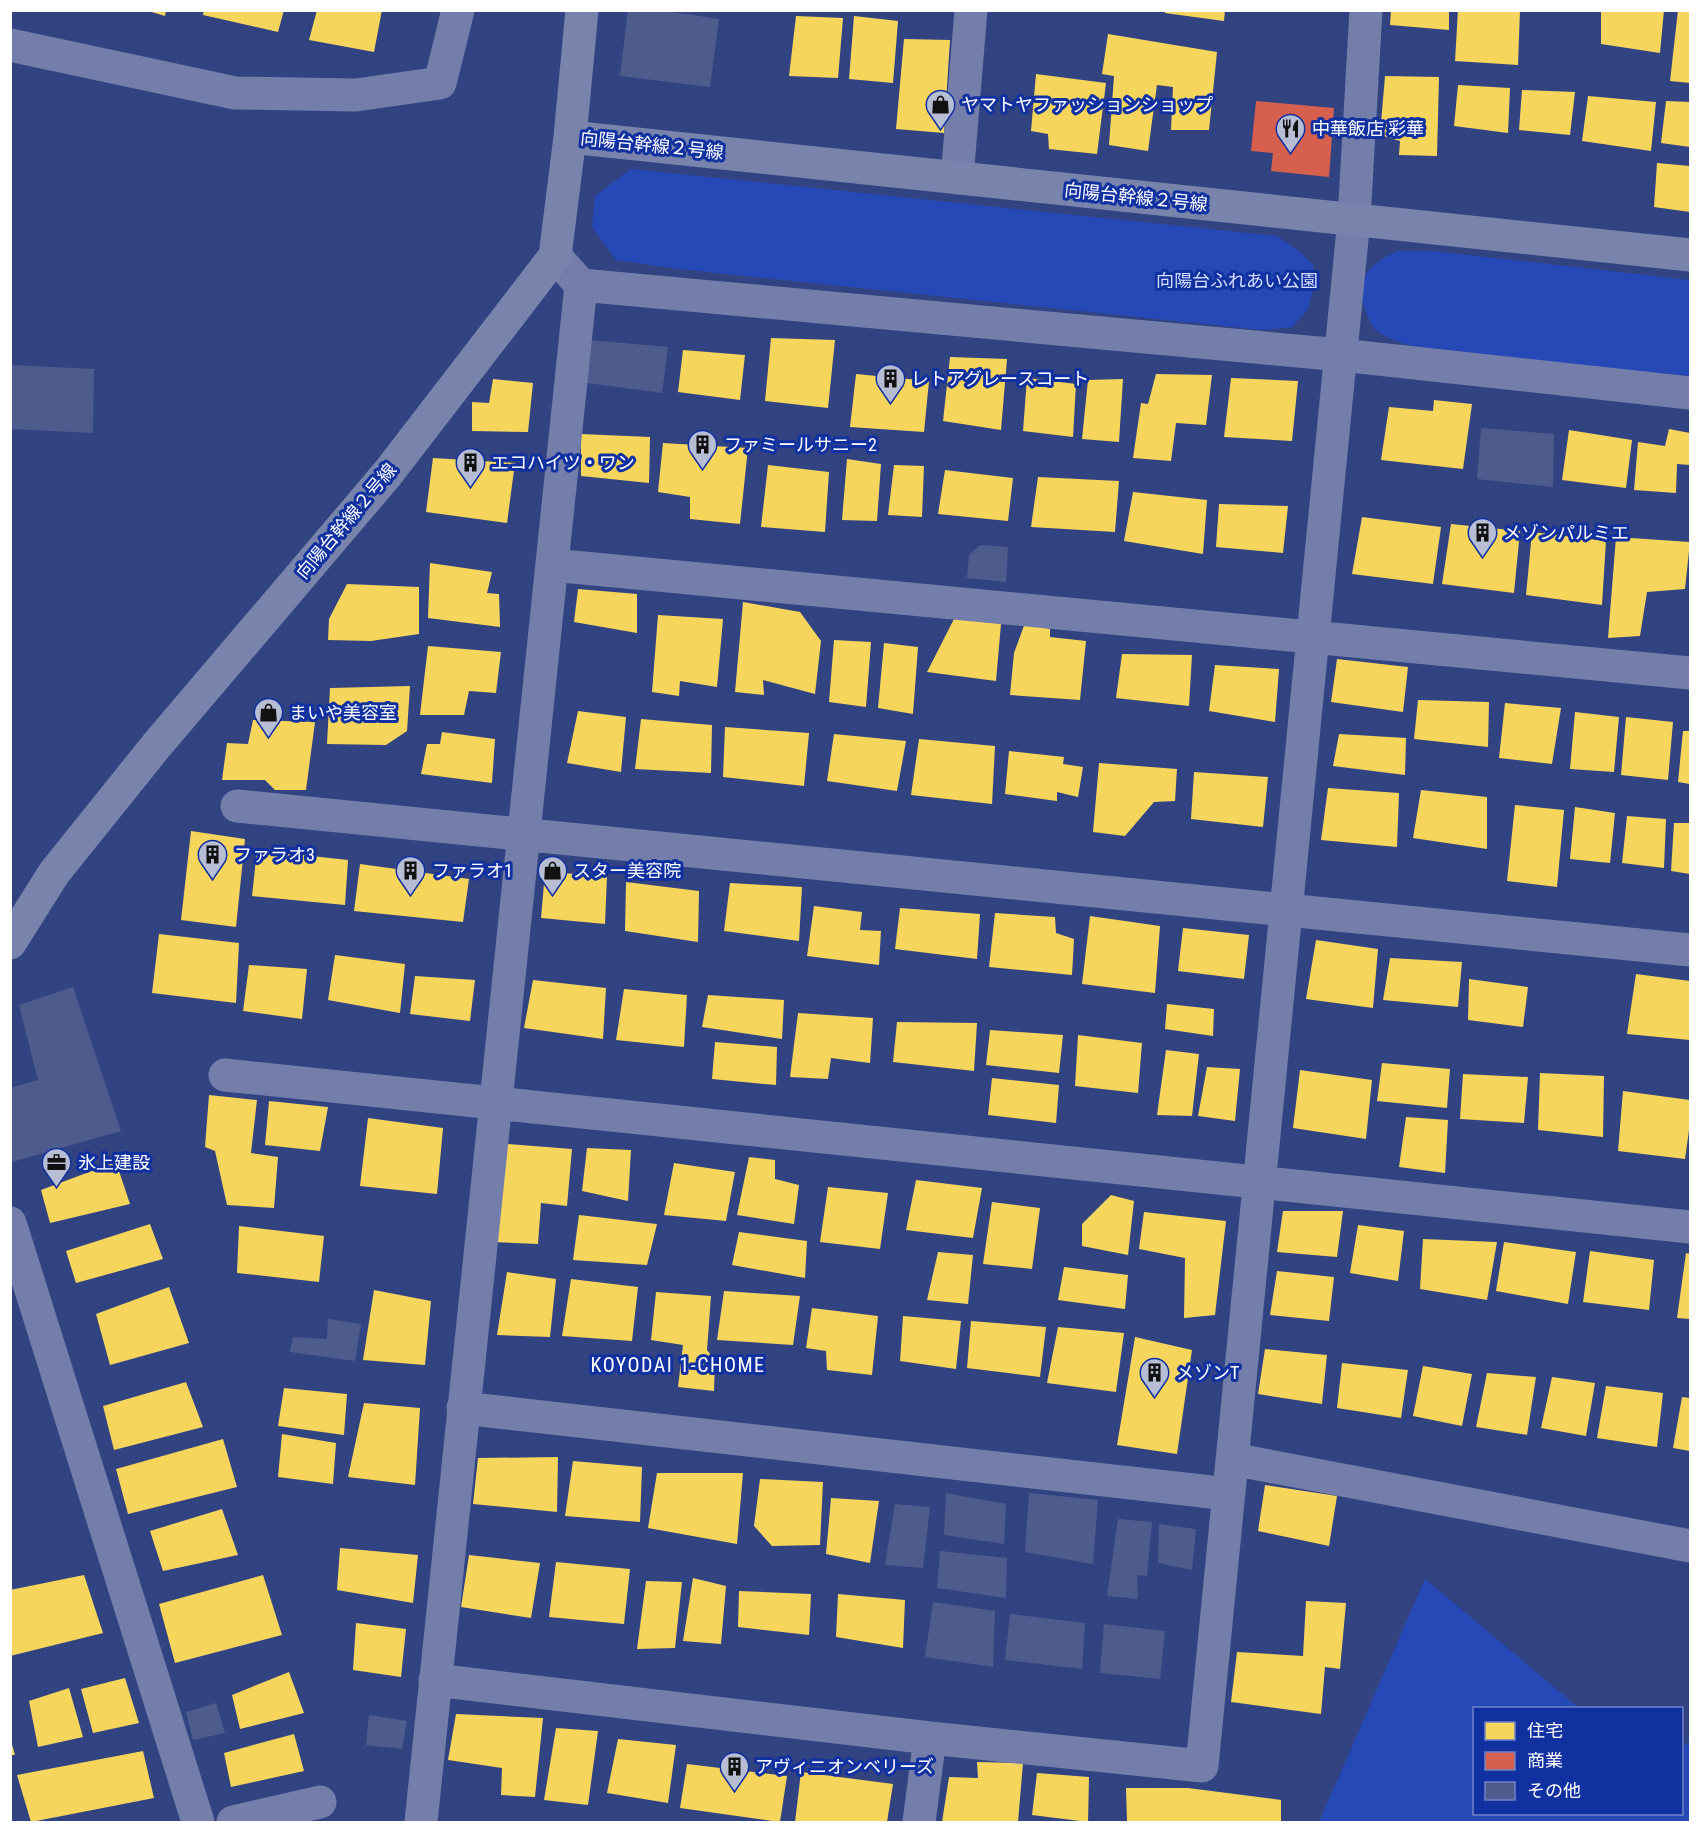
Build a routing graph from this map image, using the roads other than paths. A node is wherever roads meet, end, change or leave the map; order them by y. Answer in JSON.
{"nodes":[{"id":1,"x":458,"y":10,"type":"edge"},
{"id":2,"x":582,"y":10,"type":"edge"},
{"id":3,"x":971,"y":10,"type":"edge"},
{"id":4,"x":1366,"y":10,"type":"edge"},
{"id":5,"x":10,"y":45,"type":"edge"},
{"id":6,"x":570,"y":137,"type":"junction"},
{"id":7,"x":957,"y":178,"type":"junction"},
{"id":8,"x":1354,"y":219,"type":"junction"},
{"id":9,"x":1690,"y":255,"type":"edge"},
{"id":10,"x":555,"y":256,"type":"junction"},
{"id":11,"x":581,"y":285,"type":"junction"},
{"id":12,"x":1341,"y":355,"type":"junction"},
{"id":13,"x":1690,"y":393,"type":"edge"},
{"id":14,"x":552,"y":565,"type":"junction"},
{"id":15,"x":1313,"y":638,"type":"junction"},
{"id":16,"x":1690,"y":673,"type":"edge"},
{"id":17,"x":237,"y":806,"type":"dead end"},
{"id":18,"x":523,"y":835,"type":"junction"},
{"id":19,"x":1287,"y":910,"type":"junction"},
{"id":20,"x":10,"y":943,"type":"edge"},
{"id":21,"x":1690,"y":950,"type":"edge"},
{"id":22,"x":225,"y":1075,"type":"dead end"},
{"id":23,"x":495,"y":1103,"type":"junction"},
{"id":24,"x":1260,"y":1182,"type":"junction"},
{"id":25,"x":10,"y":1223,"type":"edge"},
{"id":26,"x":1690,"y":1227,"type":"edge"},
{"id":27,"x":463,"y":1408,"type":"junction"},
{"id":28,"x":1232,"y":1459,"type":"junction"},
{"id":29,"x":1229,"y":1494,"type":"junction"},
{"id":30,"x":1690,"y":1546,"type":"edge"},
{"id":31,"x":435,"y":1680,"type":"junction"},
{"id":32,"x":930,"y":1738,"type":"junction"},
{"id":33,"x":320,"y":1802,"type":"dead end"},
{"id":34,"x":198,"y":1822,"type":"edge"},
{"id":35,"x":233,"y":1822,"type":"edge"},
{"id":36,"x":421,"y":1822,"type":"edge"},
{"id":37,"x":919,"y":1822,"type":"edge"}],
"edges":[{"from":1,"to":5,"type":"street"},
{"from":2,"to":6,"type":"street"},
{"from":3,"to":7,"type":"street"},
{"from":4,"to":8,"type":"street"},
{"from":6,"to":7,"type":"street","name":"向陽台幹線２号線"},
{"from":6,"to":10,"type":"street","name":"向陽台幹線２号線"},
{"from":7,"to":8,"type":"street","name":"向陽台幹線２号線"},
{"from":8,"to":9,"type":"street","name":"向陽台幹線２号線"},
{"from":8,"to":12,"type":"street"},
{"from":10,"to":11,"type":"street"},
{"from":10,"to":20,"type":"street","name":"向陽台幹線２号線"},
{"from":11,"to":12,"type":"street"},
{"from":11,"to":14,"type":"street"},
{"from":12,"to":13,"type":"street"},
{"from":12,"to":15,"type":"street"},
{"from":14,"to":15,"type":"street"},
{"from":14,"to":18,"type":"street"},
{"from":15,"to":16,"type":"street"},
{"from":15,"to":19,"type":"street"},
{"from":17,"to":18,"type":"street"},
{"from":18,"to":19,"type":"street"},
{"from":18,"to":23,"type":"street"},
{"from":19,"to":21,"type":"street"},
{"from":19,"to":24,"type":"street"},
{"from":22,"to":23,"type":"street"},
{"from":23,"to":24,"type":"street"},
{"from":23,"to":27,"type":"street"},
{"from":24,"to":26,"type":"street"},
{"from":24,"to":28,"type":"street"},
{"from":25,"to":34,"type":"street"},
{"from":27,"to":29,"type":"street"},
{"from":27,"to":31,"type":"street"},
{"from":28,"to":29,"type":"street"},
{"from":28,"to":30,"type":"street"},
{"from":29,"to":32,"type":"street"},
{"from":31,"to":32,"type":"street"},
{"from":31,"to":36,"type":"street"},
{"from":32,"to":37,"type":"street"},
{"from":33,"to":35,"type":"street"}]}
